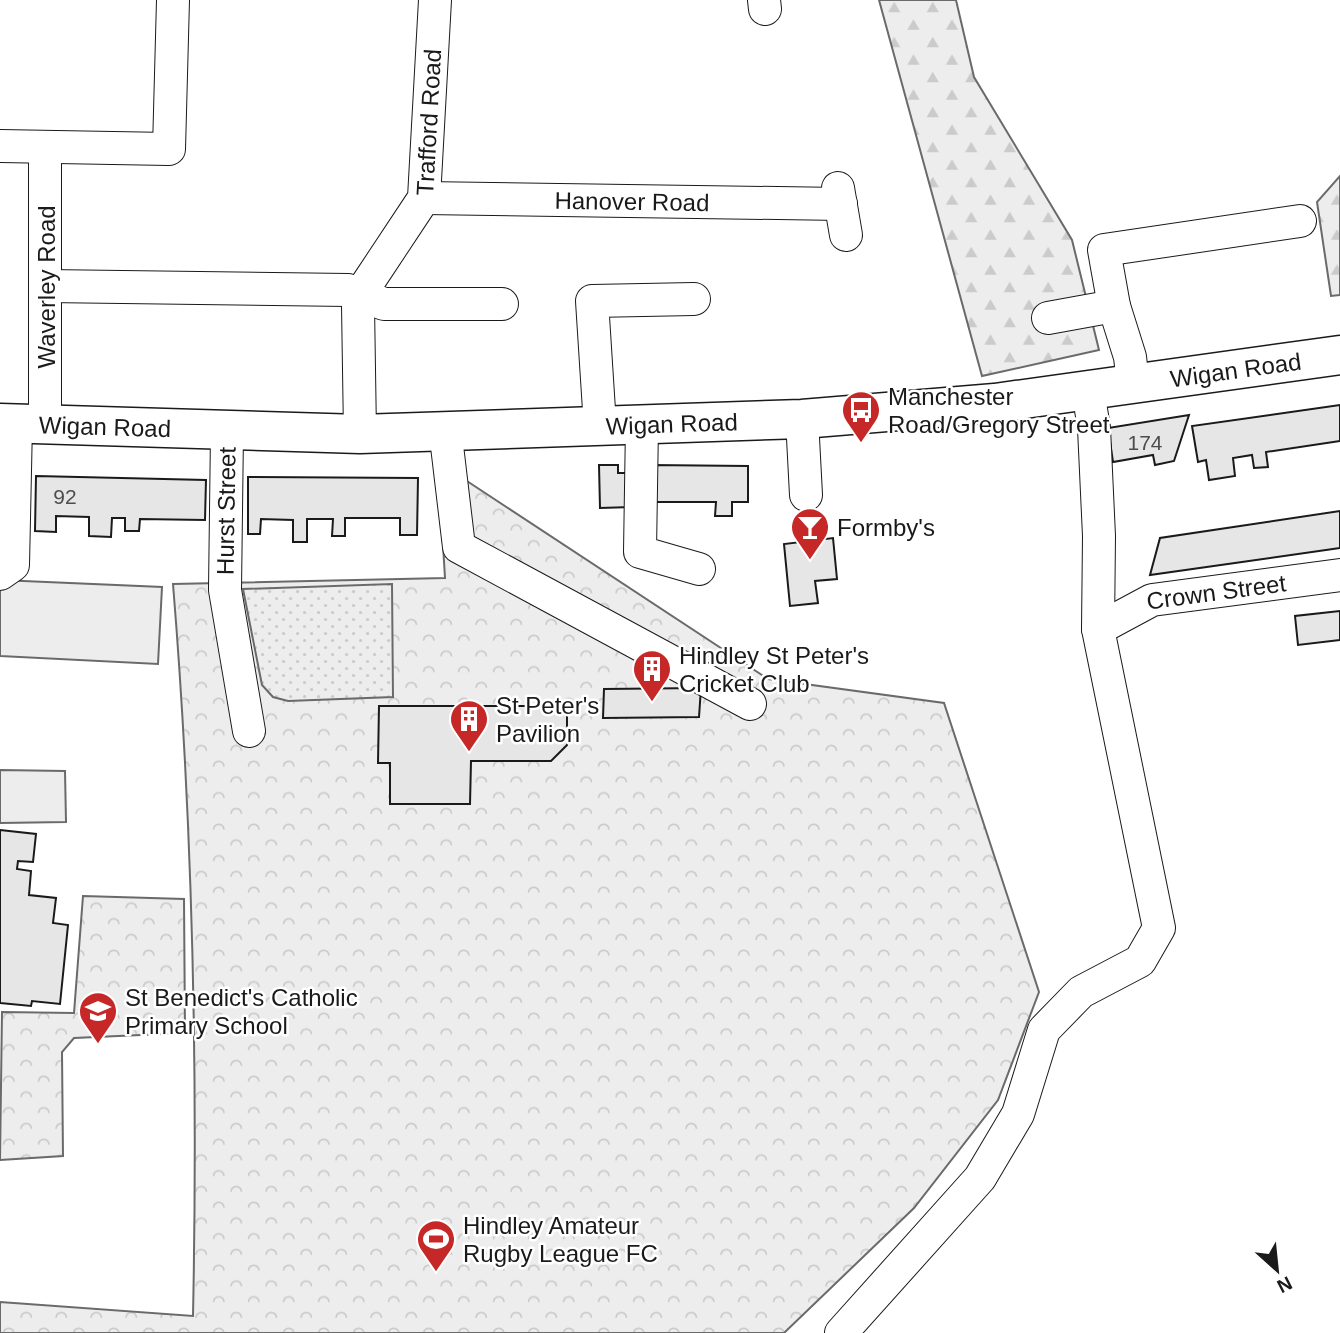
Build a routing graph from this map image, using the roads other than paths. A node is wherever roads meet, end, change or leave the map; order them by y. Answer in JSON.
{"nodes":[{"id":1,"x":173,"y":0,"type":"edge"},
{"id":2,"x":435,"y":0,"type":"edge"},
{"id":3,"x":0,"y":146,"type":"edge"},
{"id":4,"x":45,"y":149,"type":"junction"},
{"id":5,"x":424,"y":198,"type":"junction"},
{"id":6,"x":1300,"y":221,"type":"dead end"},
{"id":7,"x":846,"y":235,"type":"dead end"},
{"id":8,"x":46,"y":286,"type":"junction"},
{"id":9,"x":361,"y":295,"type":"junction"},
{"id":10,"x":694,"y":299,"type":"dead end"},
{"id":11,"x":502,"y":304,"type":"dead end"},
{"id":12,"x":1114,"y":306,"type":"junction"},
{"id":13,"x":1048,"y":318,"type":"dead end"},
{"id":14,"x":1340,"y":355,"type":"edge"},
{"id":15,"x":1133,"y":383,"type":"junction"},
{"id":16,"x":1088,"y":391,"type":"junction"},
{"id":17,"x":802,"y":419,"type":"junction"},
{"id":18,"x":20,"y":424,"type":"edge"},
{"id":19,"x":642,"y":425,"type":"junction"},
{"id":20,"x":600,"y":426,"type":"junction"},
{"id":21,"x":445,"y":429,"type":"junction"},
{"id":22,"x":227,"y":432,"type":"junction"},
{"id":23,"x":360,"y":434,"type":"junction"},
{"id":24,"x":806,"y":495,"type":"dead end"},
{"id":25,"x":699,"y":569,"type":"dead end"},
{"id":26,"x":6,"y":570,"type":"edge"},
{"id":27,"x":1340,"y":575,"type":"edge"},
{"id":28,"x":1098,"y":629,"type":"junction"},
{"id":29,"x":750,"y":704,"type":"dead end"},
{"id":30,"x":249,"y":731,"type":"dead end"},
{"id":31,"x":841,"y":1333,"type":"edge"}],
"edges":[{"from":1,"to":4,"type":"street"},
{"from":2,"to":5,"type":"street","name":"Trafford Road"},
{"from":3,"to":4,"type":"street"},
{"from":4,"to":8,"type":"street","name":"Waverley Road"},
{"from":5,"to":7,"type":"street","name":"Hanover Road"},
{"from":5,"to":9,"type":"street","name":"Trafford Road"},
{"from":6,"to":12,"type":"street"},
{"from":8,"to":9,"type":"street"},
{"from":8,"to":18,"type":"street","name":"Waverley Road"},
{"from":9,"to":11,"type":"street"},
{"from":9,"to":23,"type":"street","name":"Trafford Road"},
{"from":10,"to":20,"type":"street"},
{"from":12,"to":13,"type":"street"},
{"from":12,"to":15,"type":"street"},
{"from":14,"to":15,"type":"highway","name":"Wigan Road"},
{"from":15,"to":16,"type":"highway","name":"Wigan Road"},
{"from":16,"to":17,"type":"highway","name":"Wigan Road"},
{"from":16,"to":28,"type":"street"},
{"from":17,"to":19,"type":"highway","name":"Wigan Road"},
{"from":17,"to":24,"type":"street"},
{"from":18,"to":22,"type":"highway","name":"Wigan Road"},
{"from":18,"to":26,"type":"street","name":"Waverley Road"},
{"from":19,"to":20,"type":"highway","name":"Wigan Road"},
{"from":19,"to":25,"type":"street"},
{"from":20,"to":21,"type":"highway","name":"Wigan Road"},
{"from":21,"to":23,"type":"highway","name":"Wigan Road"},
{"from":21,"to":29,"type":"street"},
{"from":22,"to":23,"type":"highway","name":"Wigan Road"},
{"from":22,"to":30,"type":"street","name":"Hurst Street"},
{"from":27,"to":28,"type":"street","name":"Crown Street"},
{"from":28,"to":31,"type":"street"}]}
